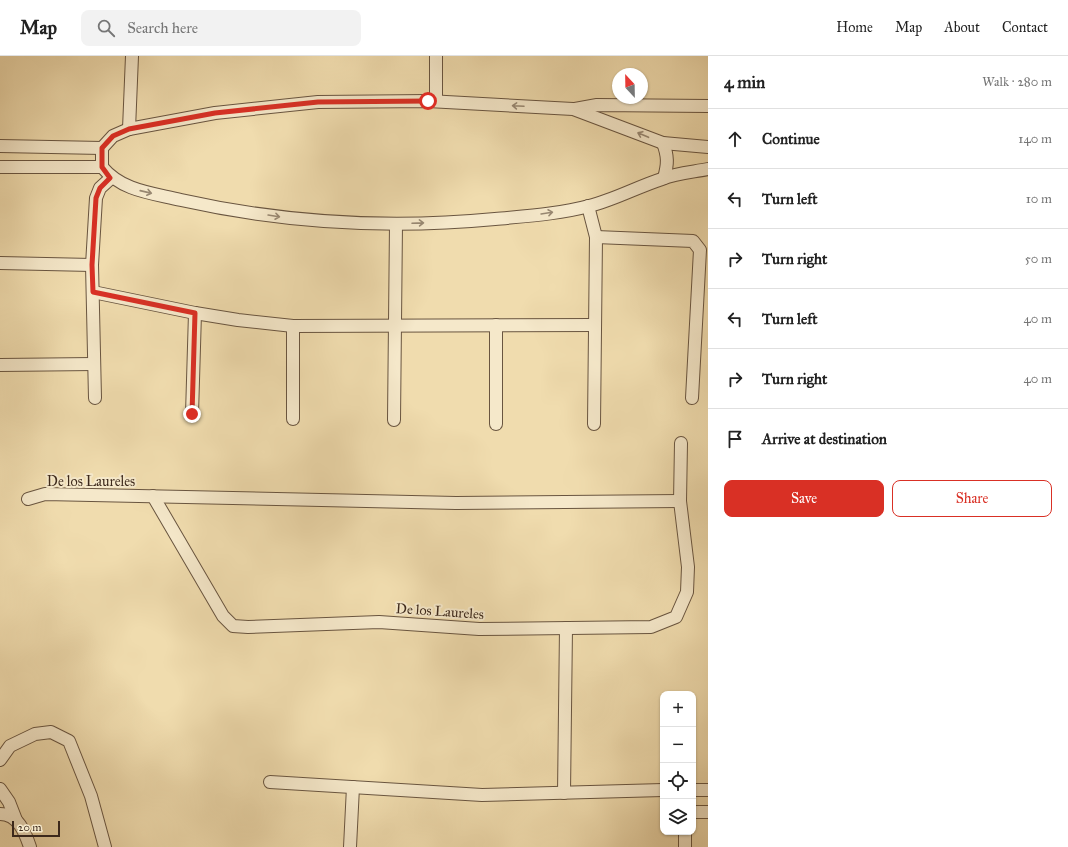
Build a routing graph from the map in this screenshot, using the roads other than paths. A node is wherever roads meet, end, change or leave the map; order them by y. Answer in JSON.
{"nodes":[{"id":1,"x":132,"y":56,"type":"edge"},
{"id":2,"x":436,"y":56,"type":"edge"},
{"id":3,"x":436,"y":101,"type":"junction"},
{"id":4,"x":708,"y":106,"type":"edge"},
{"id":5,"x":573,"y":109,"type":"junction"},
{"id":6,"x":129,"y":129,"type":"junction"},
{"id":7,"x":663,"y":143,"type":"junction"},
{"id":8,"x":0,"y":146,"type":"edge"},
{"id":9,"x":708,"y":147,"type":"edge"},
{"id":10,"x":102,"y":148,"type":"junction"},
{"id":11,"x":0,"y":167,"type":"edge"},
{"id":12,"x":102,"y":167,"type":"junction"},
{"id":13,"x":708,"y":169,"type":"edge"},
{"id":14,"x":110,"y":178,"type":"junction"},
{"id":15,"x":664,"y":178,"type":"junction"},
{"id":16,"x":588,"y":206,"type":"junction"},
{"id":17,"x":396,"y":224,"type":"junction"},
{"id":18,"x":596,"y":237,"type":"junction"},
{"id":19,"x":0,"y":263,"type":"edge"},
{"id":20,"x":92,"y":265,"type":"junction"},
{"id":21,"x":93,"y":292,"type":"junction"},
{"id":22,"x":195,"y":313,"type":"junction"},
{"id":23,"x":496,"y":325,"type":"junction"},
{"id":24,"x":595,"y":325,"type":"junction"},
{"id":25,"x":293,"y":326,"type":"junction"},
{"id":26,"x":395,"y":326,"type":"junction"},
{"id":27,"x":94,"y":364,"type":"junction"},
{"id":28,"x":0,"y":365,"type":"edge"},
{"id":29,"x":95,"y":398,"type":"dead end"},
{"id":30,"x":692,"y":398,"type":"dead end"},
{"id":31,"x":192,"y":414,"type":"dead end"},
{"id":32,"x":293,"y":419,"type":"dead end"},
{"id":33,"x":394,"y":420,"type":"dead end"},
{"id":34,"x":496,"y":424,"type":"dead end"},
{"id":35,"x":594,"y":424,"type":"dead end"},
{"id":36,"x":681,"y":443,"type":"dead end"},
{"id":37,"x":153,"y":496,"type":"junction"},
{"id":38,"x":28,"y":499,"type":"dead end"},
{"id":39,"x":680,"y":501,"type":"junction"},
{"id":40,"x":566,"y":628,"type":"junction"},
{"id":41,"x":0,"y":760,"type":"edge"},
{"id":42,"x":270,"y":782,"type":"dead end"},
{"id":43,"x":353,"y":787,"type":"junction"},
{"id":44,"x":0,"y":789,"type":"edge"},
{"id":45,"x":660,"y":790,"type":"edge"},
{"id":46,"x":696,"y":790,"type":"edge"},
{"id":47,"x":708,"y":790,"type":"edge"},
{"id":48,"x":564,"y":793,"type":"junction"},
{"id":49,"x":696,"y":812,"type":"edge"},
{"id":50,"x":708,"y":812,"type":"edge"},
{"id":51,"x":0,"y":814,"type":"edge"},
{"id":52,"x":16,"y":820,"type":"junction"},
{"id":53,"x":685,"y":835,"type":"edge"},
{"id":54,"x":30,"y":847,"type":"edge"},
{"id":55,"x":105,"y":847,"type":"edge"},
{"id":56,"x":350,"y":847,"type":"edge"},
{"id":57,"x":684,"y":847,"type":"edge"}],
"edges":[{"from":1,"to":6,"type":"street"},
{"from":2,"to":3,"type":"street"},
{"from":5,"to":3,"type":"street","one_way":true},
{"from":3,"to":6,"type":"street"},
{"from":4,"to":5,"type":"street"},
{"from":7,"to":5,"type":"street","one_way":true},
{"from":6,"to":10,"type":"street"},
{"from":7,"to":9,"type":"street"},
{"from":7,"to":15,"type":"street"},
{"from":8,"to":10,"type":"street"},
{"from":10,"to":12,"type":"street"},
{"from":11,"to":12,"type":"street"},
{"from":12,"to":14,"type":"street"},
{"from":13,"to":15,"type":"street"},
{"from":14,"to":17,"type":"street","one_way":true},
{"from":14,"to":20,"type":"street"},
{"from":15,"to":16,"type":"street"},
{"from":17,"to":16,"type":"street","one_way":true},
{"from":16,"to":18,"type":"street"},
{"from":17,"to":26,"type":"street"},
{"from":18,"to":24,"type":"street"},
{"from":18,"to":30,"type":"street"},
{"from":19,"to":20,"type":"street"},
{"from":20,"to":21,"type":"street"},
{"from":21,"to":22,"type":"street"},
{"from":21,"to":27,"type":"street"},
{"from":22,"to":25,"type":"street"},
{"from":22,"to":31,"type":"street"},
{"from":23,"to":24,"type":"street"},
{"from":23,"to":26,"type":"street"},
{"from":23,"to":34,"type":"street"},
{"from":24,"to":35,"type":"street"},
{"from":25,"to":26,"type":"street"},
{"from":25,"to":32,"type":"street"},
{"from":26,"to":33,"type":"street"},
{"from":27,"to":28,"type":"street"},
{"from":27,"to":29,"type":"street"},
{"from":36,"to":39,"type":"street","name":"De los Laureles"},
{"from":37,"to":38,"type":"street","name":"De los Laureles"},
{"from":37,"to":39,"type":"street","name":"De los Laureles"},
{"from":37,"to":40,"type":"street","name":"De los Laureles"},
{"from":39,"to":40,"type":"street","name":"De los Laureles"},
{"from":40,"to":48,"type":"street"},
{"from":41,"to":55,"type":"street"},
{"from":42,"to":43,"type":"street"},
{"from":43,"to":48,"type":"street"},
{"from":43,"to":56,"type":"street"},
{"from":44,"to":52,"type":"street"},
{"from":45,"to":48,"type":"street"},
{"from":46,"to":47,"type":"street"},
{"from":49,"to":50,"type":"street"},
{"from":51,"to":52,"type":"street"},
{"from":52,"to":54,"type":"street"},
{"from":53,"to":57,"type":"street"}]}
